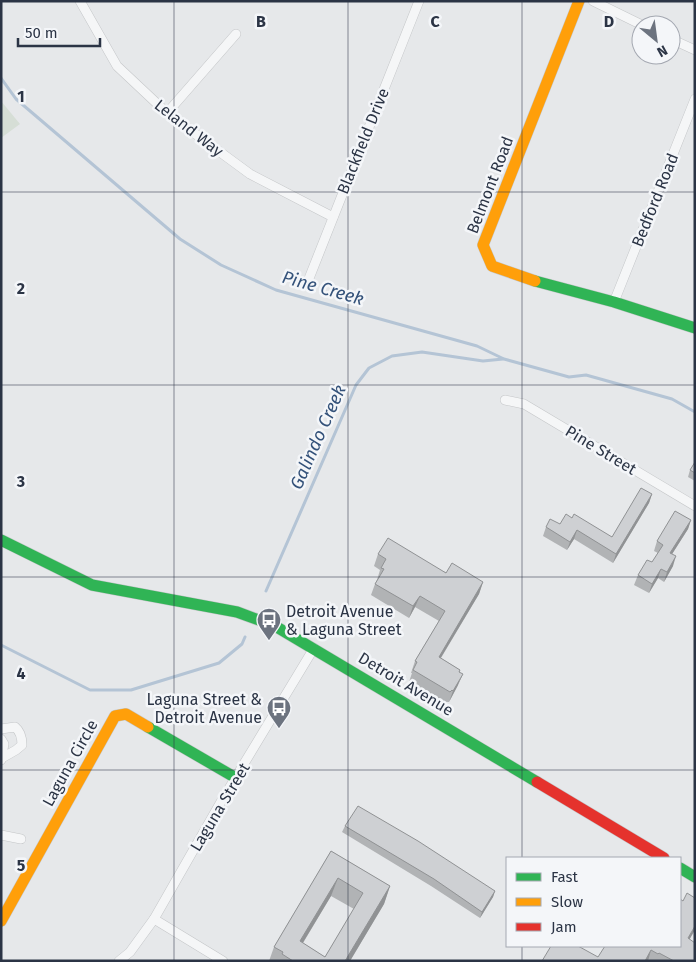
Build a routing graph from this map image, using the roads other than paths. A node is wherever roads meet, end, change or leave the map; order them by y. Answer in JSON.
{"nodes":[{"id":1,"x":80,"y":1,"type":"edge"},
{"id":2,"x":419,"y":1,"type":"edge"},
{"id":3,"x":579,"y":1,"type":"edge"},
{"id":4,"x":593,"y":1,"type":"edge"},
{"id":5,"x":631,"y":20,"type":"edge"},
{"id":6,"x":236,"y":34,"type":"dead end"},
{"id":7,"x":681,"y":44,"type":"edge"},
{"id":8,"x":695,"y":50,"type":"edge"},
{"id":9,"x":695,"y":99,"type":"edge"},
{"id":10,"x":167,"y":113,"type":"junction"},
{"id":11,"x":333,"y":217,"type":"junction"},
{"id":12,"x":308,"y":281,"type":"dead end"},
{"id":13,"x":614,"y":302,"type":"junction"},
{"id":14,"x":695,"y":328,"type":"edge"},
{"id":15,"x":505,"y":400,"type":"dead end"},
{"id":16,"x":695,"y":506,"type":"edge"},
{"id":17,"x":1,"y":540,"type":"edge"},
{"id":18,"x":314,"y":648,"type":"junction"},
{"id":19,"x":1,"y":729,"type":"edge"},
{"id":20,"x":1,"y":739,"type":"edge"},
{"id":21,"x":2,"y":759,"type":"edge"},
{"id":22,"x":236,"y":778,"type":"junction"},
{"id":23,"x":1,"y":835,"type":"edge"},
{"id":24,"x":21,"y":839,"type":"dead end"},
{"id":25,"x":662,"y":857,"type":"edge"},
{"id":26,"x":681,"y":869,"type":"edge"},
{"id":27,"x":695,"y":877,"type":"edge"},
{"id":28,"x":154,"y":919,"type":"junction"},
{"id":29,"x":1,"y":921,"type":"edge"},
{"id":30,"x":119,"y":961,"type":"edge"},
{"id":31,"x":223,"y":961,"type":"edge"}],
"edges":[{"from":1,"to":10,"type":"street","name":"Leland Way"},
{"from":2,"to":11,"type":"street","name":"Blackfield Drive"},
{"from":3,"to":13,"type":"street","name":"Belmont Road"},
{"from":4,"to":5,"type":"street"},
{"from":6,"to":10,"type":"street"},
{"from":7,"to":8,"type":"street"},
{"from":9,"to":13,"type":"street","name":"Bedford Road"},
{"from":10,"to":11,"type":"street","name":"Leland Way"},
{"from":11,"to":12,"type":"street","name":"Blackfield Drive"},
{"from":13,"to":14,"type":"street","name":"Belmont Road"},
{"from":15,"to":16,"type":"street","name":"Pine Street"},
{"from":17,"to":18,"type":"street","name":"Detroit Avenue"},
{"from":18,"to":22,"type":"street","name":"Laguna Street"},
{"from":18,"to":25,"type":"street","name":"Detroit Avenue"},
{"from":19,"to":21,"type":"street"},
{"from":20,"to":21,"type":"street"},
{"from":22,"to":28,"type":"street","name":"Laguna Street"},
{"from":22,"to":29,"type":"street","name":"Laguna Circle"},
{"from":23,"to":24,"type":"street"},
{"from":26,"to":27,"type":"street"},
{"from":28,"to":30,"type":"street","name":"Laguna Street"},
{"from":28,"to":31,"type":"street"}]}
